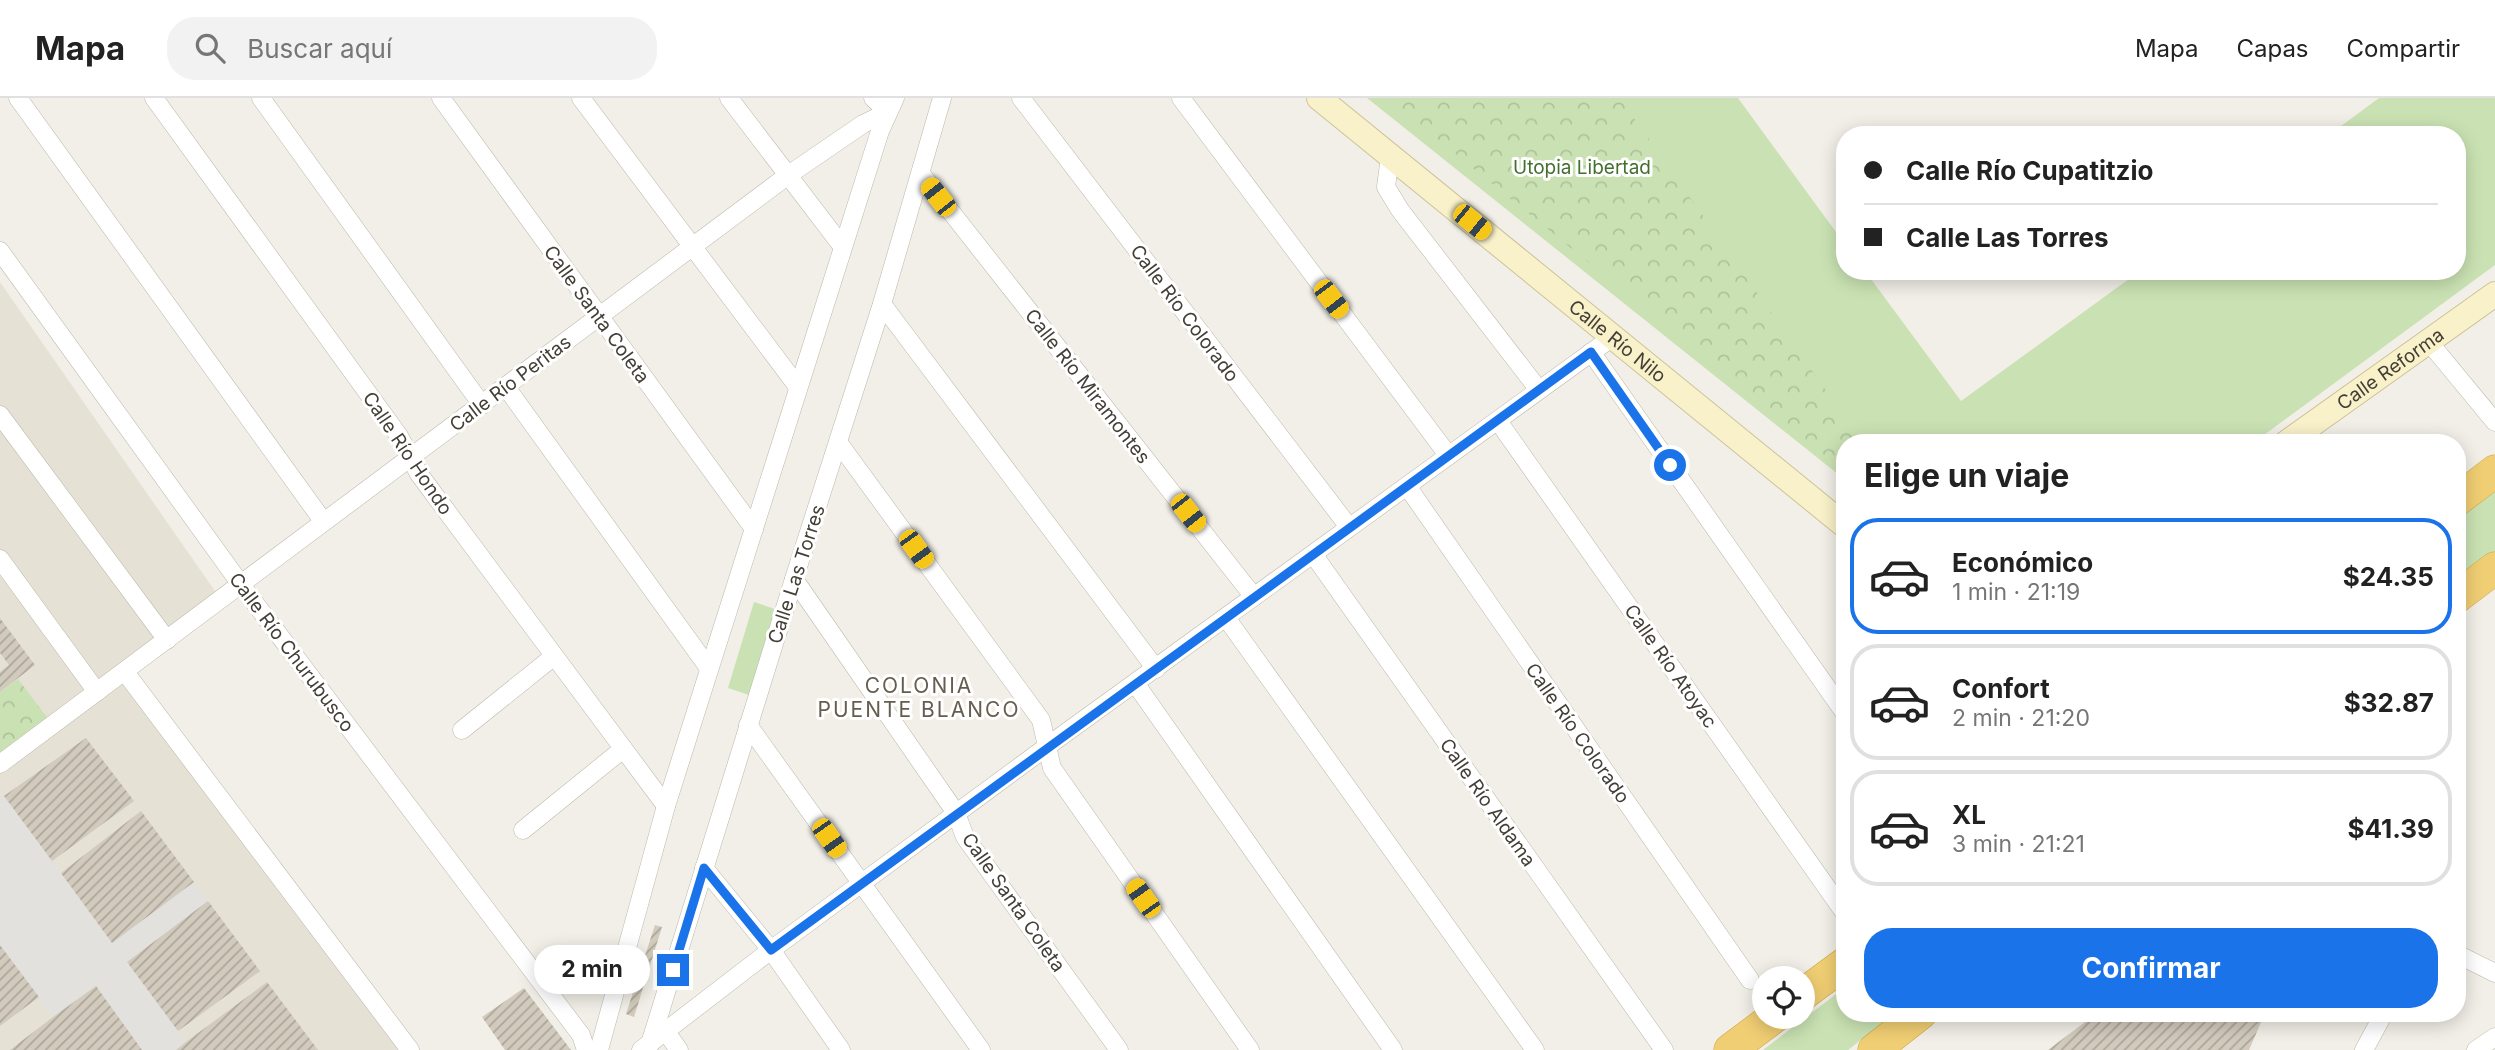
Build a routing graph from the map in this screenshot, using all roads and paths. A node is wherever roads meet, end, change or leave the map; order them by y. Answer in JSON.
{"nodes":[{"id":1,"x":18,"y":98,"type":"edge"},
{"id":2,"x":154,"y":98,"type":"edge"},
{"id":3,"x":261,"y":98,"type":"edge"},
{"id":4,"x":441,"y":98,"type":"edge"},
{"id":5,"x":581,"y":98,"type":"edge"},
{"id":6,"x":729,"y":98,"type":"edge"},
{"id":7,"x":873,"y":98,"type":"edge"},
{"id":8,"x":942,"y":98,"type":"edge"},
{"id":9,"x":1021,"y":98,"type":"edge"},
{"id":10,"x":1181,"y":98,"type":"edge"},
{"id":11,"x":1319,"y":98,"type":"edge"},
{"id":12,"x":891,"y":105,"type":"edge"},
{"id":13,"x":1390,"y":157,"type":"junction"},
{"id":14,"x":787,"y":176,"type":"junction"},
{"id":15,"x":922,"y":176,"type":"junction"},
{"id":16,"x":842,"y":246,"type":"junction"},
{"id":17,"x":691,"y":248,"type":"junction"},
{"id":18,"x":0,"y":251,"type":"edge"},
{"id":19,"x":2495,"y":295,"type":"edge"},
{"id":20,"x":883,"y":304,"type":"junction"},
{"id":21,"x":599,"y":318,"type":"junction"},
{"id":22,"x":1614,"y":336,"type":"junction"},
{"id":23,"x":2428,"y":341,"type":"junction"},
{"id":24,"x":1591,"y":352,"type":"junction"},
{"id":25,"x":506,"y":387,"type":"junction"},
{"id":26,"x":798,"y":387,"type":"junction"},
{"id":27,"x":1539,"y":390,"type":"junction"},
{"id":28,"x":482,"y":405,"type":"junction"},
{"id":29,"x":0,"y":415,"type":"edge"},
{"id":30,"x":1497,"y":421,"type":"junction"},
{"id":31,"x":2495,"y":422,"type":"edge"},
{"id":32,"x":2299,"y":434,"type":"edge"},
{"id":33,"x":838,"y":442,"type":"junction"},
{"id":34,"x":1448,"y":455,"type":"junction"},
{"id":35,"x":411,"y":457,"type":"junction"},
{"id":36,"x":2495,"y":471,"type":"edge"},
{"id":37,"x":1407,"y":486,"type":"junction"},
{"id":38,"x":2466,"y":493,"type":"edge"},
{"id":39,"x":1836,"y":518,"type":"edge"},
{"id":40,"x":323,"y":521,"type":"junction"},
{"id":41,"x":1349,"y":527,"type":"junction"},
{"id":42,"x":754,"y":529,"type":"junction"},
{"id":43,"x":1313,"y":554,"type":"junction"},
{"id":44,"x":0,"y":559,"type":"edge"},
{"id":45,"x":2495,"y":568,"type":"edge"},
{"id":46,"x":794,"y":579,"type":"junction"},
{"id":47,"x":242,"y":586,"type":"junction"},
{"id":48,"x":2466,"y":590,"type":"edge"},
{"id":49,"x":1254,"y":597,"type":"junction"},
{"id":50,"x":1227,"y":619,"type":"junction"},
{"id":51,"x":167,"y":640,"type":"junction"},
{"id":52,"x":553,"y":657,"type":"junction"},
{"id":53,"x":708,"y":667,"type":"junction"},
{"id":54,"x":1156,"y":668,"type":"junction"},
{"id":55,"x":125,"y":672,"type":"junction"},
{"id":56,"x":1135,"y":683,"type":"junction"},
{"id":57,"x":97,"y":692,"type":"junction"},
{"id":58,"x":1836,"y":701,"type":"edge"},
{"id":59,"x":748,"y":724,"type":"junction"},
{"id":60,"x":462,"y":730,"type":"dead end"},
{"id":61,"x":1049,"y":745,"type":"junction"},
{"id":62,"x":623,"y":749,"type":"junction"},
{"id":63,"x":0,"y":764,"type":"edge"},
{"id":64,"x":666,"y":806,"type":"junction"},
{"id":65,"x":956,"y":813,"type":"junction"},
{"id":66,"x":523,"y":830,"type":"dead end"},
{"id":67,"x":704,"y":868,"type":"junction"},
{"id":68,"x":861,"y":884,"type":"junction"},
{"id":69,"x":1836,"y":901,"type":"edge"},
{"id":70,"x":771,"y":950,"type":"junction"},
{"id":71,"x":2466,"y":958,"type":"edge"},
{"id":72,"x":1836,"y":970,"type":"edge"},
{"id":73,"x":2495,"y":973,"type":"edge"},
{"id":74,"x":1750,"y":980,"type":"dead end"},
{"id":75,"x":1815,"y":985,"type":"edge"},
{"id":76,"x":1910,"y":1022,"type":"edge"},
{"id":77,"x":2379,"y":1022,"type":"edge"},
{"id":78,"x":1758,"y":1029,"type":"edge"},
{"id":79,"x":666,"y":1032,"type":"junction"},
{"id":80,"x":2495,"y":1037,"type":"edge"},
{"id":81,"x":646,"y":1049,"type":"edge"},
{"id":82,"x":410,"y":1050,"type":"edge"},
{"id":83,"x":586,"y":1050,"type":"edge"},
{"id":84,"x":599,"y":1050,"type":"edge"},
{"id":85,"x":679,"y":1050,"type":"edge"},
{"id":86,"x":841,"y":1050,"type":"edge"},
{"id":87,"x":981,"y":1050,"type":"edge"},
{"id":88,"x":1119,"y":1050,"type":"edge"},
{"id":89,"x":1250,"y":1050,"type":"edge"},
{"id":90,"x":1392,"y":1050,"type":"edge"},
{"id":91,"x":1535,"y":1050,"type":"edge"},
{"id":92,"x":1664,"y":1050,"type":"edge"},
{"id":93,"x":1730,"y":1050,"type":"edge"},
{"id":94,"x":1874,"y":1050,"type":"edge"},
{"id":95,"x":2364,"y":1050,"type":"edge"},
{"id":96,"x":2476,"y":1050,"type":"edge"}],
"edges":[{"from":1,"to":40,"type":"street"},
{"from":2,"to":35,"type":"street","name":"Calle Río Hondo"},
{"from":3,"to":28,"type":"street"},
{"from":4,"to":21,"type":"street","name":"Calle Santa Coleta"},
{"from":5,"to":17,"type":"street"},
{"from":6,"to":14,"type":"street"},
{"from":7,"to":12,"type":"street"},
{"from":8,"to":15,"type":"street","name":"Calle Las Torres"},
{"from":9,"to":41,"type":"street","name":"Calle Río Colorado"},
{"from":10,"to":34,"type":"street"},
{"from":11,"to":13,"type":"street","name":"Calle Río Nilo"},
{"from":12,"to":14,"type":"street","name":"Calle Río Peritas"},
{"from":12,"to":16,"type":"street"},
{"from":13,"to":22,"type":"street","name":"Calle Río Nilo"},
{"from":13,"to":27,"type":"street"},
{"from":14,"to":16,"type":"street"},
{"from":14,"to":17,"type":"street","name":"Calle Río Peritas"},
{"from":15,"to":20,"type":"street","name":"Calle Las Torres"},
{"from":15,"to":49,"type":"street","name":"Calle Río Miramontes"},
{"from":16,"to":26,"type":"street"},
{"from":17,"to":21,"type":"street","name":"Calle Río Peritas"},
{"from":17,"to":26,"type":"street"},
{"from":18,"to":47,"type":"street","name":"Calle Río Churubusco"},
{"from":19,"to":23,"type":"street","name":"Calle Reforma"},
{"from":20,"to":33,"type":"street","name":"Calle Las Torres"},
{"from":20,"to":54,"type":"street"},
{"from":21,"to":25,"type":"street","name":"Calle Río Peritas"},
{"from":21,"to":42,"type":"street","name":"Calle Santa Coleta"},
{"from":22,"to":24,"type":"street"},
{"from":22,"to":39,"type":"street","name":"Calle Río Nilo"},
{"from":23,"to":31,"type":"street"},
{"from":23,"to":32,"type":"street","name":"Calle Reforma"},
{"from":24,"to":27,"type":"street"},
{"from":24,"to":58,"type":"street"},
{"from":25,"to":28,"type":"street","name":"Calle Río Peritas"},
{"from":25,"to":53,"type":"street"},
{"from":26,"to":42,"type":"street"},
{"from":27,"to":30,"type":"street"},
{"from":28,"to":35,"type":"street","name":"Calle Río Peritas"},
{"from":29,"to":51,"type":"street"},
{"from":30,"to":34,"type":"street"},
{"from":30,"to":69,"type":"street","name":"Calle Río Atoyac"},
{"from":33,"to":46,"type":"street","name":"Calle Las Torres"},
{"from":33,"to":61,"type":"street"},
{"from":34,"to":37,"type":"street"},
{"from":35,"to":40,"type":"street","name":"Calle Río Peritas"},
{"from":35,"to":52,"type":"street","name":"Calle Río Hondo"},
{"from":36,"to":38,"type":"highway"},
{"from":37,"to":41,"type":"street"},
{"from":37,"to":74,"type":"street","name":"Calle Río Colorado"},
{"from":40,"to":47,"type":"street","name":"Calle Río Peritas"},
{"from":41,"to":43,"type":"street"},
{"from":42,"to":53,"type":"street"},
{"from":43,"to":49,"type":"street"},
{"from":43,"to":92,"type":"street","name":"Calle Río Aldama"},
{"from":44,"to":57,"type":"street"},
{"from":45,"to":48,"type":"highway"},
{"from":46,"to":59,"type":"street","name":"Calle Las Torres"},
{"from":46,"to":65,"type":"street","name":"Calle Santa Coleta"},
{"from":47,"to":51,"type":"street","name":"Calle Río Peritas"},
{"from":47,"to":83,"type":"street","name":"Calle Río Churubusco"},
{"from":49,"to":50,"type":"street"},
{"from":50,"to":54,"type":"street"},
{"from":50,"to":91,"type":"street"},
{"from":51,"to":55,"type":"street","name":"Calle Río Peritas"},
{"from":52,"to":60,"type":"street"},
{"from":52,"to":62,"type":"street","name":"Calle Río Hondo"},
{"from":53,"to":64,"type":"street"},
{"from":54,"to":56,"type":"street"},
{"from":55,"to":57,"type":"street","name":"Calle Río Peritas"},
{"from":55,"to":82,"type":"street"},
{"from":56,"to":61,"type":"street"},
{"from":56,"to":90,"type":"street"},
{"from":57,"to":63,"type":"street","name":"Calle Río Peritas"},
{"from":59,"to":67,"type":"street","name":"Calle Las Torres"},
{"from":59,"to":68,"type":"street"},
{"from":61,"to":65,"type":"street"},
{"from":61,"to":89,"type":"street"},
{"from":62,"to":64,"type":"street","name":"Calle Río Hondo"},
{"from":62,"to":66,"type":"street"},
{"from":64,"to":84,"type":"street"},
{"from":65,"to":68,"type":"street"},
{"from":65,"to":88,"type":"street","name":"Calle Santa Coleta"},
{"from":67,"to":70,"type":"street"},
{"from":67,"to":81,"type":"street","name":"Calle Las Torres"},
{"from":68,"to":70,"type":"street"},
{"from":68,"to":87,"type":"street"},
{"from":70,"to":79,"type":"street"},
{"from":70,"to":86,"type":"street"},
{"from":71,"to":73,"type":"street"},
{"from":72,"to":75,"type":"highway"},
{"from":76,"to":94,"type":"highway"},
{"from":77,"to":95,"type":"street"},
{"from":78,"to":93,"type":"highway"},
{"from":79,"to":81,"type":"street"},
{"from":79,"to":85,"type":"street"},
{"from":80,"to":96,"type":"street"}]}
